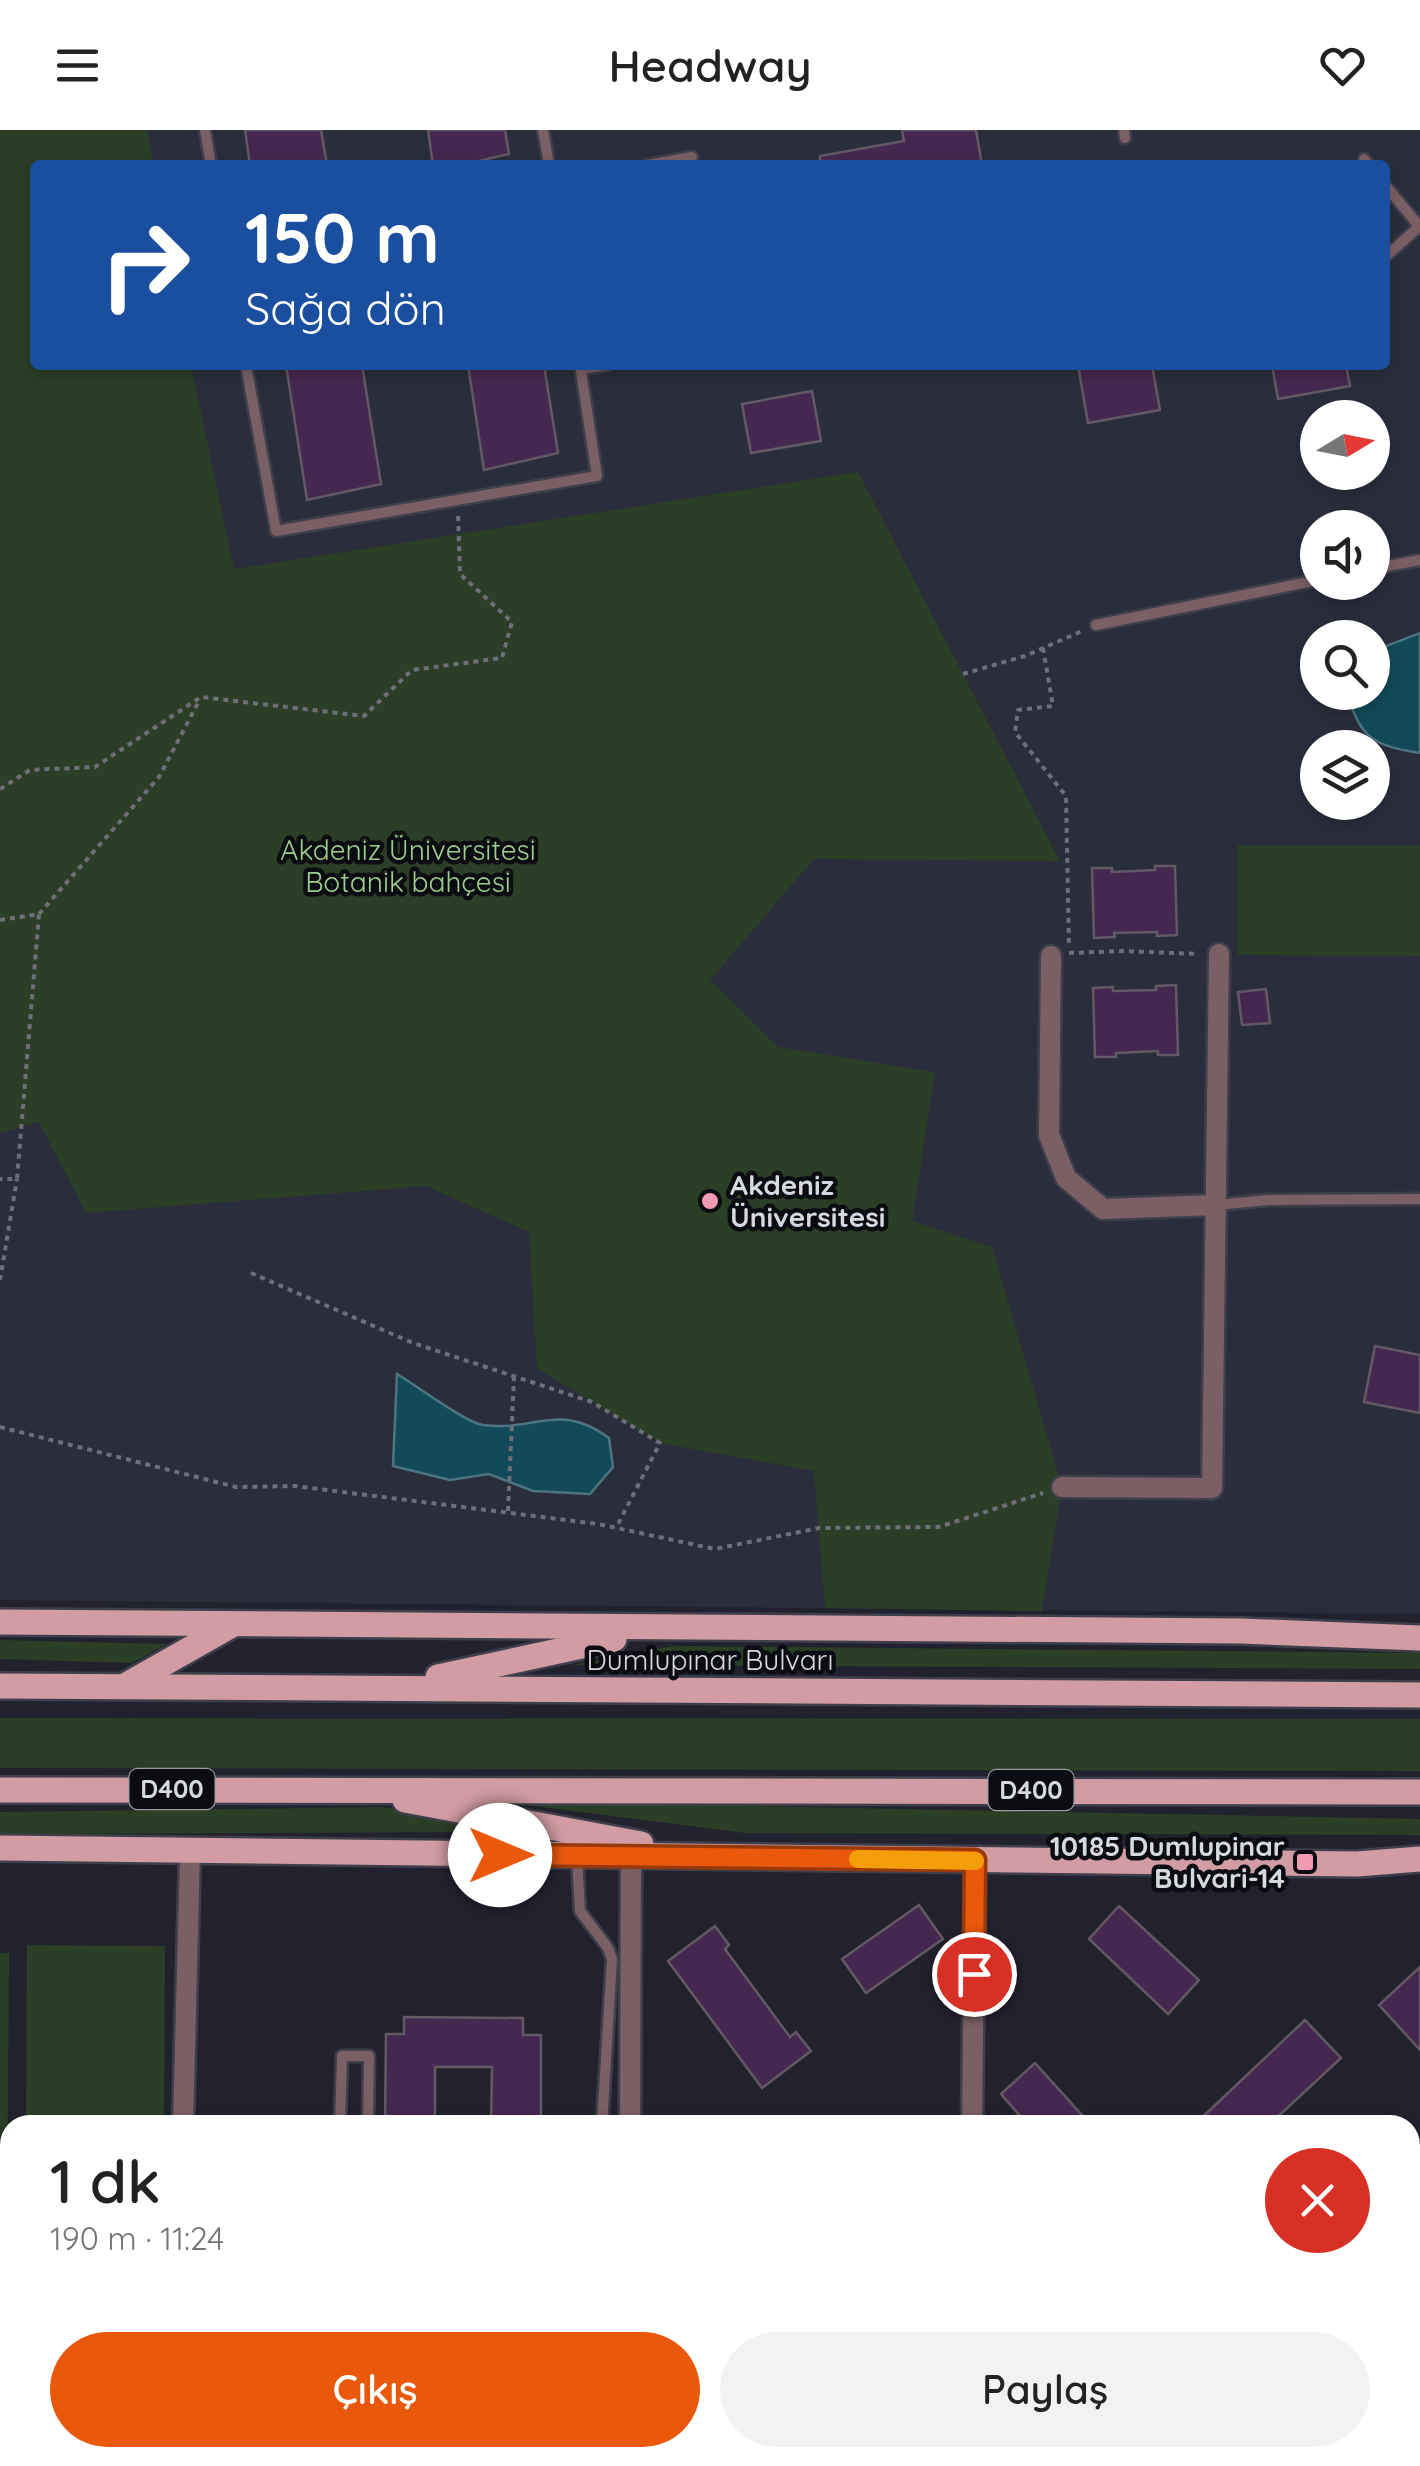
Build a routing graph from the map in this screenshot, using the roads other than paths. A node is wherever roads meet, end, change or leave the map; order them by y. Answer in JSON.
{"nodes":[{"id":1,"x":205,"y":130,"type":"edge"},
{"id":2,"x":542,"y":130,"type":"edge"},
{"id":3,"x":692,"y":157,"type":"dead end"},
{"id":4,"x":210,"y":160,"type":"edge"},
{"id":5,"x":548,"y":160,"type":"edge"},
{"id":6,"x":676,"y":160,"type":"edge"},
{"id":7,"x":1390,"y":191,"type":"edge"},
{"id":8,"x":1419,"y":226,"type":"edge"},
{"id":9,"x":1390,"y":253,"type":"edge"},
{"id":10,"x":247,"y":370,"type":"edge"},
{"id":11,"x":580,"y":370,"type":"edge"},
{"id":12,"x":1420,"y":560,"type":"edge"},
{"id":13,"x":1390,"y":566,"type":"edge"},
{"id":14,"x":1300,"y":584,"type":"edge"},
{"id":15,"x":1096,"y":625,"type":"road end"},
{"id":16,"x":1219,"y":954,"type":"road end"},
{"id":17,"x":1051,"y":956,"type":"dead end"},
{"id":18,"x":1420,"y":1198,"type":"edge"},
{"id":19,"x":1214,"y":1205,"type":"junction"},
{"id":20,"x":1062,"y":1487,"type":"road end"},
{"id":21,"x":0,"y":1622,"type":"edge"},
{"id":22,"x":232,"y":1625,"type":"junction"},
{"id":23,"x":662,"y":1628,"type":"junction"},
{"id":24,"x":1420,"y":1638,"type":"edge"},
{"id":25,"x":126,"y":1685,"type":"junction"},
{"id":26,"x":0,"y":1686,"type":"edge"},
{"id":27,"x":389,"y":1687,"type":"junction"},
{"id":28,"x":1420,"y":1695,"type":"edge"},
{"id":29,"x":343,"y":1789,"type":"junction"},
{"id":30,"x":0,"y":1790,"type":"edge"},
{"id":31,"x":1420,"y":1792,"type":"edge"},
{"id":32,"x":0,"y":1848,"type":"edge"},
{"id":33,"x":190,"y":1852,"type":"junction"},
{"id":34,"x":577,"y":1856,"type":"junction"},
{"id":35,"x":632,"y":1856,"type":"junction"},
{"id":36,"x":710,"y":1857,"type":"junction"},
{"id":37,"x":1420,"y":1859,"type":"edge"},
{"id":38,"x":975,"y":1860,"type":"junction"},
{"id":39,"x":183,"y":2115,"type":"edge"},
{"id":40,"x":340,"y":2115,"type":"edge"},
{"id":41,"x":368,"y":2115,"type":"edge"},
{"id":42,"x":603,"y":2115,"type":"edge"},
{"id":43,"x":630,"y":2115,"type":"edge"},
{"id":44,"x":972,"y":2115,"type":"edge"}],
"edges":[{"from":1,"to":4,"type":"lane"},
{"from":2,"to":5,"type":"lane"},
{"from":3,"to":6,"type":"lane"},
{"from":7,"to":8,"type":"lane"},
{"from":8,"to":9,"type":"lane"},
{"from":10,"to":11,"type":"lane"},
{"from":12,"to":13,"type":"lane"},
{"from":14,"to":15,"type":"lane"},
{"from":16,"to":19,"type":"street"},
{"from":17,"to":19,"type":"street"},
{"from":18,"to":19,"type":"lane"},
{"from":19,"to":20,"type":"street"},
{"from":21,"to":22,"type":"main road"},
{"from":22,"to":23,"type":"main road"},
{"from":22,"to":25,"type":"main road"},
{"from":23,"to":24,"type":"main road"},
{"from":23,"to":27,"type":"main road"},
{"from":25,"to":26,"type":"main road","name":"Dumlupınar Bulvarı"},
{"from":25,"to":27,"type":"main road","name":"Dumlupınar Bulvarı"},
{"from":27,"to":28,"type":"main road","name":"Dumlupınar Bulvarı"},
{"from":29,"to":30,"type":"main road","number":"D400"},
{"from":29,"to":31,"type":"main road","number":"D400"},
{"from":29,"to":36,"type":"main road"},
{"from":32,"to":33,"type":"main road"},
{"from":33,"to":34,"type":"main road"},
{"from":33,"to":39,"type":"street"},
{"from":34,"to":35,"type":"main road"},
{"from":34,"to":42,"type":"lane"},
{"from":35,"to":36,"type":"main road"},
{"from":35,"to":43,"type":"street"},
{"from":36,"to":38,"type":"main road"},
{"from":37,"to":38,"type":"main road"},
{"from":38,"to":44,"type":"street"},
{"from":40,"to":41,"type":"lane"}]}
